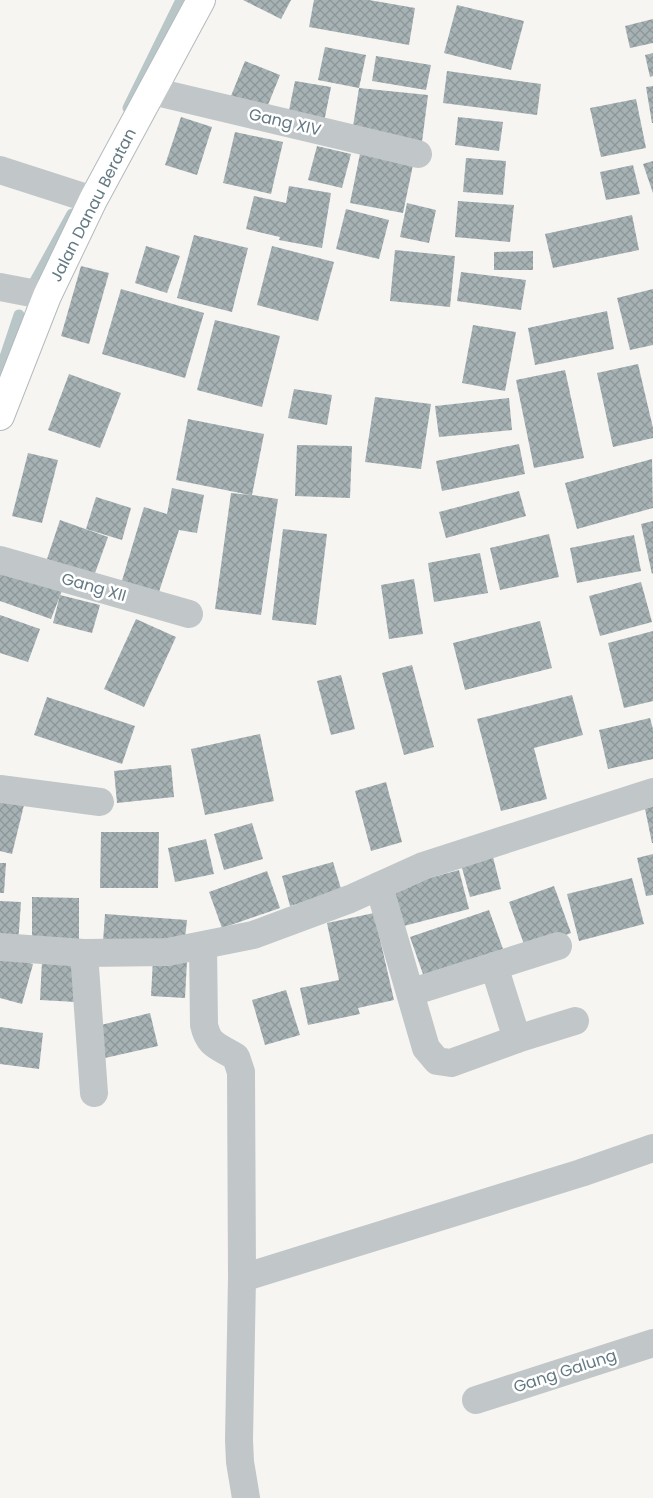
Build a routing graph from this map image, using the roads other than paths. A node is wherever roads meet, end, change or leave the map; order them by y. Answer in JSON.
{"nodes":[{"id":1,"x":201,"y":0,"type":"edge"},
{"id":2,"x":152,"y":91,"type":"junction"},
{"id":3,"x":418,"y":154,"type":"dead end"},
{"id":4,"x":0,"y":170,"type":"edge"},
{"id":5,"x":93,"y":200,"type":"junction"},
{"id":6,"x":0,"y":287,"type":"edge"},
{"id":7,"x":47,"y":296,"type":"junction"},
{"id":8,"x":0,"y":416,"type":"edge"},
{"id":9,"x":0,"y":560,"type":"edge"},
{"id":10,"x":189,"y":614,"type":"dead end"},
{"id":11,"x":0,"y":789,"type":"edge"},
{"id":12,"x":653,"y":792,"type":"edge"},
{"id":13,"x":100,"y":802,"type":"dead end"},
{"id":14,"x":379,"y":886,"type":"junction"},
{"id":15,"x":203,"y":946,"type":"junction"},
{"id":16,"x":558,"y":946,"type":"dead end"},
{"id":17,"x":0,"y":947,"type":"edge"},
{"id":18,"x":84,"y":952,"type":"junction"},
{"id":19,"x":494,"y":966,"type":"junction"},
{"id":20,"x":412,"y":992,"type":"junction"},
{"id":21,"x":575,"y":1021,"type":"dead end"},
{"id":22,"x":517,"y":1039,"type":"junction"},
{"id":23,"x":94,"y":1093,"type":"dead end"},
{"id":24,"x":653,"y":1148,"type":"edge"},
{"id":25,"x":242,"y":1278,"type":"junction"},
{"id":26,"x":653,"y":1343,"type":"edge"},
{"id":27,"x":476,"y":1400,"type":"dead end"},
{"id":28,"x":246,"y":1498,"type":"edge"}],
"edges":[{"from":1,"to":2,"type":"street","name":"Jalan Danau Beratan"},
{"from":2,"to":3,"type":"street","name":"Gang XIV"},
{"from":2,"to":5,"type":"street","name":"Jalan Danau Beratan"},
{"from":4,"to":5,"type":"street"},
{"from":5,"to":7,"type":"street","name":"Jalan Danau Beratan"},
{"from":6,"to":7,"type":"street"},
{"from":7,"to":8,"type":"street","name":"Jalan Danau Beratan"},
{"from":9,"to":10,"type":"street","name":"Gang XII"},
{"from":11,"to":13,"type":"street"},
{"from":12,"to":14,"type":"street"},
{"from":14,"to":15,"type":"street"},
{"from":14,"to":20,"type":"street"},
{"from":15,"to":18,"type":"street"},
{"from":15,"to":25,"type":"street"},
{"from":16,"to":19,"type":"street"},
{"from":17,"to":18,"type":"street"},
{"from":18,"to":23,"type":"street"},
{"from":19,"to":20,"type":"street"},
{"from":19,"to":22,"type":"street"},
{"from":20,"to":22,"type":"street"},
{"from":21,"to":22,"type":"street"},
{"from":24,"to":25,"type":"street"},
{"from":25,"to":28,"type":"street"},
{"from":26,"to":27,"type":"street","name":"Gang Galung"}]}
